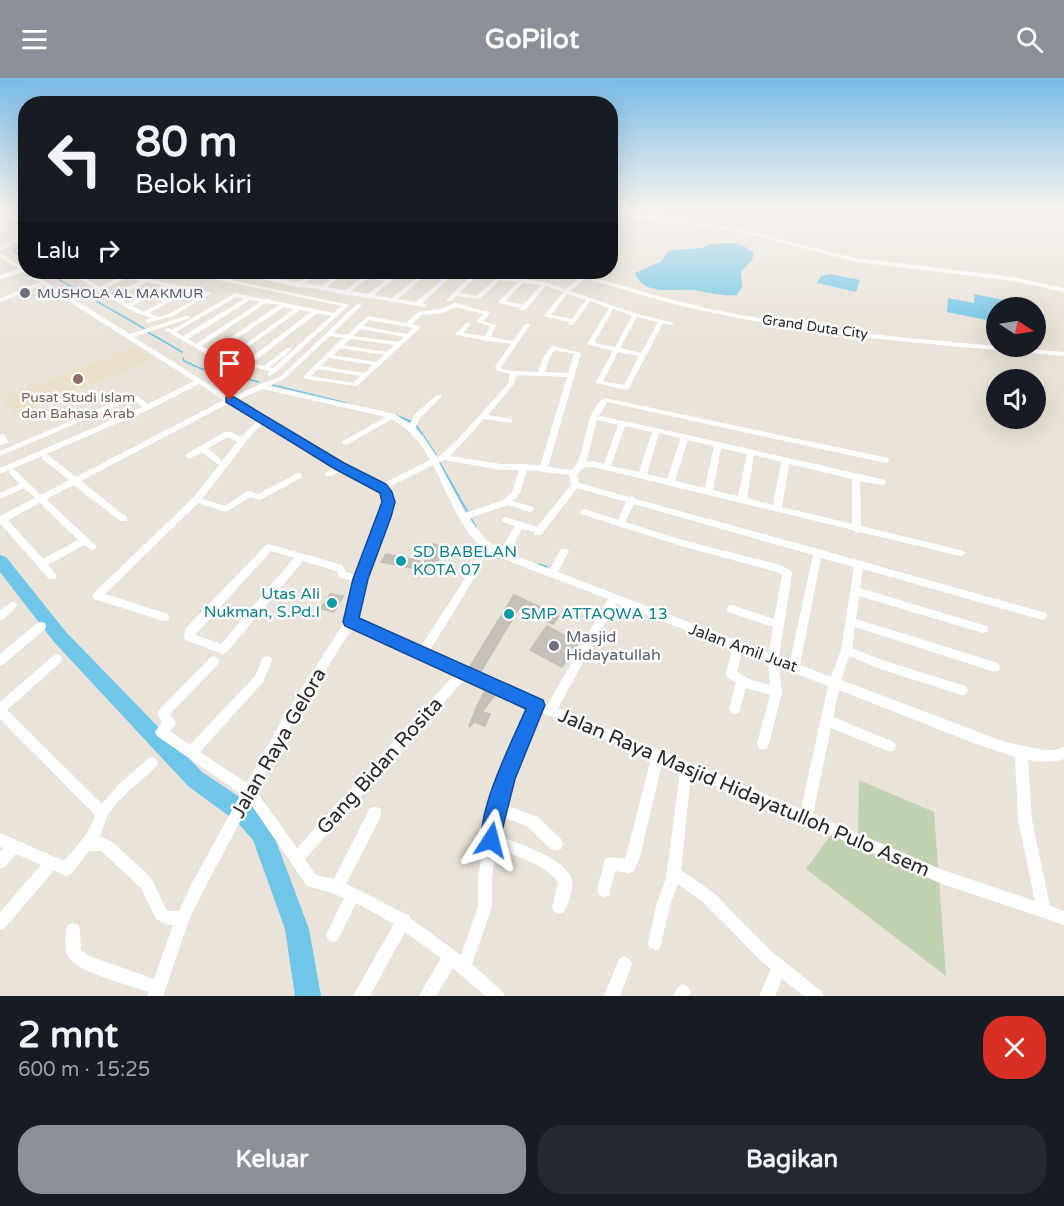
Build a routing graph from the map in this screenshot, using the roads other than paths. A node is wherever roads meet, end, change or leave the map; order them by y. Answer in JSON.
{"nodes":[{"id":1,"x":816,"y":250,"type":"edge"},
{"id":2,"x":0,"y":255,"type":"edge"},
{"id":3,"x":18,"y":267,"type":"joint"},
{"id":4,"x":0,"y":275,"type":"edge"},
{"id":5,"x":36,"y":279,"type":"edge"},
{"id":6,"x":84,"y":279,"type":"edge"},
{"id":7,"x":91,"y":279,"type":"edge"},
{"id":8,"x":120,"y":279,"type":"edge"},
{"id":9,"x":142,"y":279,"type":"edge"},
{"id":10,"x":213,"y":279,"type":"edge"},
{"id":11,"x":220,"y":279,"type":"edge"},
{"id":12,"x":268,"y":279,"type":"edge"},
{"id":13,"x":307,"y":279,"type":"edge"},
{"id":14,"x":335,"y":279,"type":"edge"},
{"id":15,"x":363,"y":279,"type":"edge"},
{"id":16,"x":384,"y":279,"type":"edge"},
{"id":17,"x":419,"y":279,"type":"edge"},
{"id":18,"x":452,"y":279,"type":"edge"},
{"id":19,"x":471,"y":279,"type":"edge"},
{"id":20,"x":498,"y":279,"type":"edge"},
{"id":21,"x":507,"y":279,"type":"edge"},
{"id":22,"x":588,"y":279,"type":"edge"},
{"id":23,"x":596,"y":279,"type":"edge"},
{"id":24,"x":147,"y":280,"type":"junction"},
{"id":25,"x":226,"y":280,"type":"junction"},
{"id":26,"x":275,"y":280,"type":"joint"},
{"id":27,"x":87,"y":281,"type":"junction"},
{"id":28,"x":522,"y":281,"type":"junction"},
{"id":29,"x":43,"y":283,"type":"junction"},
{"id":30,"x":168,"y":284,"type":"junction"},
{"id":31,"x":545,"y":284,"type":"junction"},
{"id":32,"x":298,"y":285,"type":"junction"},
{"id":33,"x":100,"y":289,"type":"junction"},
{"id":34,"x":193,"y":289,"type":"junction"},
{"id":35,"x":321,"y":289,"type":"junction"},
{"id":36,"x":1064,"y":290,"type":"edge"},
{"id":37,"x":281,"y":291,"type":"junction"},
{"id":38,"x":567,"y":291,"type":"junction"},
{"id":39,"x":345,"y":293,"type":"junction"},
{"id":40,"x":455,"y":294,"type":"junction"},
{"id":41,"x":114,"y":297,"type":"junction"},
{"id":42,"x":368,"y":297,"type":"junction"},
{"id":43,"x":249,"y":298,"type":"junction"},
{"id":44,"x":589,"y":299,"type":"junction"},
{"id":45,"x":0,"y":300,"type":"edge"},
{"id":46,"x":449,"y":300,"type":"dead end"},
{"id":47,"x":265,"y":301,"type":"junction"},
{"id":48,"x":392,"y":301,"type":"junction"},
{"id":49,"x":283,"y":305,"type":"junction"},
{"id":50,"x":359,"y":305,"type":"dead end"},
{"id":51,"x":128,"y":306,"type":"junction"},
{"id":52,"x":612,"y":307,"type":"junction"},
{"id":53,"x":299,"y":308,"type":"junction"},
{"id":54,"x":316,"y":311,"type":"junction"},
{"id":55,"x":144,"y":314,"type":"junction"},
{"id":56,"x":335,"y":315,"type":"junction"},
{"id":57,"x":635,"y":315,"type":"junction"},
{"id":58,"x":157,"y":318,"type":"junction"},
{"id":59,"x":148,"y":321,"type":"dead end"},
{"id":60,"x":661,"y":321,"type":"junction"},
{"id":61,"x":671,"y":323,"type":"dead end"},
{"id":62,"x":468,"y":324,"type":"dead end"},
{"id":63,"x":408,"y":325,"type":"junction"},
{"id":64,"x":527,"y":325,"type":"dead end"},
{"id":65,"x":163,"y":327,"type":"dead end"},
{"id":66,"x":358,"y":327,"type":"junction"},
{"id":67,"x":172,"y":332,"type":"junction"},
{"id":68,"x":328,"y":334,"type":"junction"},
{"id":69,"x":128,"y":336,"type":"junction"},
{"id":70,"x":409,"y":336,"type":"junction"},
{"id":71,"x":348,"y":337,"type":"junction"},
{"id":72,"x":183,"y":339,"type":"junction"},
{"id":73,"x":487,"y":340,"type":"junction"},
{"id":74,"x":225,"y":344,"type":"junction"},
{"id":75,"x":398,"y":344,"type":"junction"},
{"id":76,"x":515,"y":344,"type":"junction"},
{"id":77,"x":197,"y":346,"type":"junction"},
{"id":78,"x":338,"y":346,"type":"junction"},
{"id":79,"x":243,"y":348,"type":"junction"},
{"id":80,"x":615,"y":349,"type":"junction"},
{"id":81,"x":261,"y":352,"type":"junction"},
{"id":82,"x":210,"y":354,"type":"junction"},
{"id":83,"x":388,"y":354,"type":"junction"},
{"id":84,"x":1064,"y":354,"type":"edge"},
{"id":85,"x":643,"y":355,"type":"junction"},
{"id":86,"x":328,"y":356,"type":"junction"},
{"id":87,"x":246,"y":364,"type":"junction"},
{"id":88,"x":377,"y":364,"type":"junction"},
{"id":89,"x":316,"y":367,"type":"junction"},
{"id":90,"x":514,"y":373,"type":"junction"},
{"id":91,"x":286,"y":374,"type":"junction"},
{"id":92,"x":541,"y":374,"type":"junction"},
{"id":93,"x":364,"y":375,"type":"junction"},
{"id":94,"x":571,"y":375,"type":"junction"},
{"id":95,"x":306,"y":377,"type":"junction"},
{"id":96,"x":199,"y":381,"type":"junction"},
{"id":97,"x":260,"y":386,"type":"junction"},
{"id":98,"x":439,"y":396,"type":"dead end"},
{"id":99,"x":230,"y":400,"type":"junction"},
{"id":100,"x":147,"y":407,"type":"junction"},
{"id":101,"x":392,"y":416,"type":"junction"},
{"id":102,"x":482,"y":416,"type":"junction"},
{"id":103,"x":596,"y":418,"type":"junction"},
{"id":104,"x":262,"y":421,"type":"junction"},
{"id":105,"x":508,"y":421,"type":"dead end"},
{"id":106,"x":622,"y":423,"type":"junction"},
{"id":107,"x":413,"y":427,"type":"junction"},
{"id":108,"x":656,"y":430,"type":"junction"},
{"id":109,"x":0,"y":436,"type":"edge"},
{"id":110,"x":685,"y":437,"type":"junction"},
{"id":111,"x":242,"y":441,"type":"junction"},
{"id":112,"x":346,"y":443,"type":"dead end"},
{"id":113,"x":0,"y":444,"type":"edge"},
{"id":114,"x":718,"y":444,"type":"junction"},
{"id":115,"x":203,"y":448,"type":"junction"},
{"id":116,"x":751,"y":452,"type":"junction"},
{"id":117,"x":0,"y":454,"type":"edge"},
{"id":118,"x":189,"y":456,"type":"dead end"},
{"id":119,"x":45,"y":457,"type":"dead end"},
{"id":120,"x":438,"y":459,"type":"junction"},
{"id":121,"x":885,"y":460,"type":"dead end"},
{"id":122,"x":785,"y":461,"type":"junction"},
{"id":123,"x":219,"y":462,"type":"dead end"},
{"id":124,"x":339,"y":466,"type":"junction"},
{"id":125,"x":524,"y":467,"type":"junction"},
{"id":126,"x":607,"y":467,"type":"junction"},
{"id":127,"x":543,"y":469,"type":"junction"},
{"id":128,"x":577,"y":470,"type":"junction"},
{"id":129,"x":0,"y":471,"type":"edge"},
{"id":130,"x":12,"y":472,"type":"dead end"},
{"id":131,"x":329,"y":474,"type":"dead end"},
{"id":132,"x":298,"y":476,"type":"dead end"},
{"id":133,"x":642,"y":476,"type":"junction"},
{"id":134,"x":856,"y":477,"type":"junction"},
{"id":135,"x":75,"y":481,"type":"junction"},
{"id":136,"x":882,"y":482,"type":"dead end"},
{"id":137,"x":670,"y":483,"type":"junction"},
{"id":138,"x":24,"y":485,"type":"junction"},
{"id":139,"x":575,"y":485,"type":"junction"},
{"id":140,"x":382,"y":487,"type":"junction"},
{"id":141,"x":708,"y":493,"type":"junction"},
{"id":142,"x":0,"y":496,"type":"edge"},
{"id":143,"x":40,"y":499,"type":"junction"},
{"id":144,"x":632,"y":499,"type":"junction"},
{"id":145,"x":196,"y":500,"type":"junction"},
{"id":146,"x":742,"y":500,"type":"junction"},
{"id":147,"x":506,"y":503,"type":"junction"},
{"id":148,"x":530,"y":509,"type":"dead end"},
{"id":149,"x":777,"y":509,"type":"junction"},
{"id":150,"x":584,"y":512,"type":"dead end"},
{"id":151,"x":463,"y":517,"type":"junction"},
{"id":152,"x":1,"y":519,"type":"edge"},
{"id":153,"x":123,"y":519,"type":"dead end"},
{"id":154,"x":506,"y":520,"type":"dead end"},
{"id":155,"x":620,"y":524,"type":"junction"},
{"id":156,"x":520,"y":525,"type":"junction"},
{"id":157,"x":857,"y":530,"type":"junction"},
{"id":158,"x":487,"y":545,"type":"junction"},
{"id":159,"x":505,"y":550,"type":"junction"},
{"id":160,"x":564,"y":551,"type":"dead end"},
{"id":161,"x":818,"y":552,"type":"junction"},
{"id":162,"x":960,"y":554,"type":"dead end"},
{"id":163,"x":301,"y":557,"type":"junction"},
{"id":164,"x":42,"y":564,"type":"junction"},
{"id":165,"x":859,"y":565,"type":"junction"},
{"id":166,"x":552,"y":574,"type":"junction"},
{"id":167,"x":52,"y":576,"type":"dead end"},
{"id":168,"x":360,"y":579,"type":"junction"},
{"id":169,"x":857,"y":591,"type":"junction"},
{"id":170,"x":613,"y":599,"type":"junction"},
{"id":171,"x":12,"y":606,"type":"dead end"},
{"id":172,"x":732,"y":609,"type":"dead end"},
{"id":173,"x":0,"y":616,"type":"edge"},
{"id":174,"x":165,"y":616,"type":"dead end"},
{"id":175,"x":1042,"y":616,"type":"dead end"},
{"id":176,"x":350,"y":622,"type":"junction"},
{"id":177,"x":851,"y":622,"type":"junction"},
{"id":178,"x":779,"y":625,"type":"junction"},
{"id":179,"x":41,"y":626,"type":"dead end"},
{"id":180,"x":983,"y":629,"type":"dead end"},
{"id":181,"x":738,"y":646,"type":"junction"},
{"id":182,"x":846,"y":650,"type":"junction"},
{"id":183,"x":422,"y":655,"type":"junction"},
{"id":184,"x":774,"y":657,"type":"junction"},
{"id":185,"x":57,"y":659,"type":"dead end"},
{"id":186,"x":0,"y":661,"type":"edge"},
{"id":187,"x":214,"y":661,"type":"dead end"},
{"id":188,"x":267,"y":661,"type":"dead end"},
{"id":189,"x":794,"y":665,"type":"junction"},
{"id":190,"x":994,"y":667,"type":"dead end"},
{"id":191,"x":462,"y":674,"type":"junction"},
{"id":192,"x":835,"y":680,"type":"junction"},
{"id":193,"x":745,"y":682,"type":"junction"},
{"id":194,"x":962,"y":690,"type":"dead end"},
{"id":195,"x":776,"y":692,"type":"junction"},
{"id":196,"x":537,"y":705,"type":"junction"},
{"id":197,"x":0,"y":710,"type":"edge"},
{"id":198,"x":735,"y":710,"type":"dead end"},
{"id":199,"x":550,"y":711,"type":"junction"},
{"id":200,"x":826,"y":720,"type":"junction"},
{"id":201,"x":763,"y":744,"type":"dead end"},
{"id":202,"x":890,"y":747,"type":"dead end"},
{"id":203,"x":1021,"y":752,"type":"junction"},
{"id":204,"x":191,"y":753,"type":"junction"},
{"id":205,"x":658,"y":756,"type":"junction"},
{"id":206,"x":1062,"y":757,"type":"edge"},
{"id":207,"x":152,"y":763,"type":"dead end"},
{"id":208,"x":686,"y":769,"type":"junction"},
{"id":209,"x":248,"y":797,"type":"junction"},
{"id":210,"x":496,"y":807,"type":"junction"},
{"id":211,"x":102,"y":813,"type":"junction"},
{"id":212,"x":375,"y":813,"type":"dead end"},
{"id":213,"x":806,"y":818,"type":"junction"},
{"id":214,"x":0,"y":840,"type":"edge"},
{"id":215,"x":491,"y":840,"type":"junction"},
{"id":216,"x":556,"y":844,"type":"dead end"},
{"id":217,"x":86,"y":845,"type":"junction"},
{"id":218,"x":14,"y":847,"type":"junction"},
{"id":219,"x":297,"y":858,"type":"junction"},
{"id":220,"x":0,"y":862,"type":"edge"},
{"id":221,"x":51,"y":864,"type":"junction"},
{"id":222,"x":673,"y":879,"type":"junction"},
{"id":223,"x":337,"y":887,"type":"junction"},
{"id":224,"x":604,"y":890,"type":"dead end"},
{"id":225,"x":353,"y":895,"type":"junction"},
{"id":226,"x":559,"y":907,"type":"dead end"},
{"id":227,"x":1044,"y":912,"type":"junction"},
{"id":228,"x":183,"y":918,"type":"junction"},
{"id":229,"x":1064,"y":918,"type":"edge"},
{"id":230,"x":404,"y":920,"type":"junction"},
{"id":231,"x":0,"y":923,"type":"edge"},
{"id":232,"x":73,"y":930,"type":"dead end"},
{"id":233,"x":333,"y":935,"type":"dead end"},
{"id":234,"x":655,"y":943,"type":"dead end"},
{"id":235,"x":451,"y":956,"type":"junction"},
{"id":236,"x":624,"y":964,"type":"dead end"},
{"id":237,"x":464,"y":966,"type":"junction"},
{"id":238,"x":779,"y":968,"type":"junction"},
{"id":239,"x":157,"y":992,"type":"edge"},
{"id":240,"x":361,"y":996,"type":"edge"},
{"id":241,"x":427,"y":996,"type":"edge"},
{"id":242,"x":498,"y":996,"type":"edge"},
{"id":243,"x":612,"y":996,"type":"edge"},
{"id":244,"x":767,"y":996,"type":"edge"},
{"id":245,"x":816,"y":996,"type":"edge"}],
"edges":[{"from":1,"to":36,"type":"street"},
{"from":2,"to":3,"type":"street"},
{"from":3,"to":4,"type":"street"},
{"from":5,"to":29,"type":"street"},
{"from":6,"to":27,"type":"street"},
{"from":7,"to":27,"type":"street"},
{"from":8,"to":33,"type":"street"},
{"from":9,"to":24,"type":"street"},
{"from":10,"to":34,"type":"street"},
{"from":11,"to":25,"type":"street"},
{"from":12,"to":26,"type":"street"},
{"from":13,"to":32,"type":"street"},
{"from":14,"to":35,"type":"street"},
{"from":15,"to":39,"type":"street"},
{"from":16,"to":42,"type":"street"},
{"from":17,"to":48,"type":"street"},
{"from":18,"to":48,"type":"street"},
{"from":19,"to":40,"type":"street"},
{"from":20,"to":40,"type":"street"},
{"from":21,"to":28,"type":"street"},
{"from":22,"to":38,"type":"street"},
{"from":23,"to":84,"type":"street","name":"Grand Duta City"},
{"from":24,"to":30,"type":"street"},
{"from":24,"to":41,"type":"street"},
{"from":25,"to":37,"type":"street"},
{"from":25,"to":69,"type":"street"},
{"from":26,"to":32,"type":"street"},
{"from":27,"to":33,"type":"street"},
{"from":28,"to":31,"type":"street"},
{"from":28,"to":31,"type":"street"},
{"from":29,"to":45,"type":"street"},
{"from":29,"to":69,"type":"street"},
{"from":30,"to":34,"type":"street"},
{"from":30,"to":51,"type":"street"},
{"from":31,"to":38,"type":"street"},
{"from":32,"to":35,"type":"street"},
{"from":33,"to":41,"type":"street"},
{"from":34,"to":55,"type":"street"},
{"from":34,"to":58,"type":"street"},
{"from":35,"to":39,"type":"street"},
{"from":37,"to":47,"type":"street"},
{"from":37,"to":56,"type":"street"},
{"from":38,"to":44,"type":"street"},
{"from":38,"to":44,"type":"street"},
{"from":39,"to":42,"type":"street"},
{"from":40,"to":46,"type":"street"},
{"from":41,"to":51,"type":"street"},
{"from":42,"to":48,"type":"street"},
{"from":43,"to":47,"type":"street"},
{"from":43,"to":67,"type":"street"},
{"from":43,"to":72,"type":"street"},
{"from":44,"to":52,"type":"street"},
{"from":47,"to":49,"type":"street"},
{"from":47,"to":77,"type":"street"},
{"from":49,"to":53,"type":"street"},
{"from":49,"to":74,"type":"street"},
{"from":50,"to":68,"type":"street"},
{"from":51,"to":55,"type":"street"},
{"from":52,"to":57,"type":"street"},
{"from":52,"to":80,"type":"street"},
{"from":53,"to":54,"type":"street"},
{"from":53,"to":79,"type":"street"},
{"from":54,"to":56,"type":"street"},
{"from":54,"to":81,"type":"street"},
{"from":55,"to":58,"type":"street"},
{"from":56,"to":87,"type":"street"},
{"from":57,"to":60,"type":"street"},
{"from":57,"to":80,"type":"street"},
{"from":58,"to":59,"type":"street"},
{"from":60,"to":61,"type":"street"},
{"from":60,"to":85,"type":"street"},
{"from":62,"to":73,"type":"street"},
{"from":63,"to":66,"type":"street"},
{"from":63,"to":70,"type":"street"},
{"from":63,"to":73,"type":"street"},
{"from":64,"to":76,"type":"street"},
{"from":65,"to":67,"type":"street"},
{"from":66,"to":70,"type":"street"},
{"from":66,"to":71,"type":"street"},
{"from":67,"to":72,"type":"street"},
{"from":68,"to":71,"type":"street"},
{"from":68,"to":91,"type":"street"},
{"from":69,"to":96,"type":"street"},
{"from":70,"to":75,"type":"street"},
{"from":71,"to":75,"type":"street"},
{"from":71,"to":78,"type":"street"},
{"from":72,"to":77,"type":"street"},
{"from":73,"to":76,"type":"street"},
{"from":74,"to":79,"type":"street"},
{"from":74,"to":82,"type":"street"},
{"from":75,"to":83,"type":"street"},
{"from":76,"to":90,"type":"street"},
{"from":77,"to":82,"type":"street"},
{"from":78,"to":83,"type":"street"},
{"from":78,"to":86,"type":"street"},
{"from":79,"to":81,"type":"street"},
{"from":80,"to":85,"type":"street"},
{"from":80,"to":85,"type":"street"},
{"from":81,"to":87,"type":"street"},
{"from":82,"to":87,"type":"street"},
{"from":83,"to":88,"type":"street"},
{"from":86,"to":88,"type":"street"},
{"from":86,"to":89,"type":"street"},
{"from":88,"to":93,"type":"street"},
{"from":89,"to":93,"type":"street"},
{"from":89,"to":95,"type":"street"},
{"from":90,"to":92,"type":"street"},
{"from":90,"to":102,"type":"street"},
{"from":91,"to":95,"type":"street"},
{"from":91,"to":97,"type":"street"},
{"from":92,"to":94,"type":"street"},
{"from":92,"to":94,"type":"street"},
{"from":93,"to":95,"type":"street"},
{"from":94,"to":127,"type":"street"},
{"from":96,"to":99,"type":"street"},
{"from":96,"to":100,"type":"street"},
{"from":97,"to":99,"type":"street"},
{"from":97,"to":101,"type":"street"},
{"from":98,"to":107,"type":"street"},
{"from":99,"to":104,"type":"street"},
{"from":99,"to":135,"type":"street"},
{"from":100,"to":117,"type":"street"},
{"from":100,"to":129,"type":"street"},
{"from":101,"to":107,"type":"street"},
{"from":101,"to":112,"type":"street"},
{"from":102,"to":105,"type":"street"},
{"from":102,"to":120,"type":"street"},
{"from":103,"to":106,"type":"street"},
{"from":103,"to":121,"type":"street"},
{"from":103,"to":128,"type":"street"},
{"from":104,"to":111,"type":"street"},
{"from":104,"to":124,"type":"street"},
{"from":106,"to":108,"type":"street"},
{"from":106,"to":126,"type":"street"},
{"from":107,"to":120,"type":"street","name":"Jalan Amil Juat"},
{"from":108,"to":110,"type":"street"},
{"from":108,"to":133,"type":"street"},
{"from":109,"to":113,"type":"street"},
{"from":110,"to":114,"type":"street"},
{"from":110,"to":137,"type":"street"},
{"from":111,"to":115,"type":"street"},
{"from":111,"to":145,"type":"street"},
{"from":114,"to":116,"type":"street"},
{"from":114,"to":141,"type":"street"},
{"from":115,"to":118,"type":"street"},
{"from":115,"to":123,"type":"street"},
{"from":116,"to":122,"type":"street"},
{"from":116,"to":146,"type":"street"},
{"from":119,"to":135,"type":"street"},
{"from":120,"to":125,"type":"street"},
{"from":120,"to":140,"type":"street"},
{"from":120,"to":151,"type":"street","name":"Jalan Amil Juat"},
{"from":122,"to":134,"type":"street"},
{"from":122,"to":149,"type":"street"},
{"from":124,"to":131,"type":"street"},
{"from":124,"to":140,"type":"street"},
{"from":125,"to":127,"type":"street"},
{"from":125,"to":147,"type":"street"},
{"from":126,"to":128,"type":"street"},
{"from":126,"to":133,"type":"street"},
{"from":127,"to":128,"type":"street"},
{"from":128,"to":139,"type":"street"},
{"from":130,"to":138,"type":"street"},
{"from":132,"to":145,"type":"street"},
{"from":133,"to":137,"type":"street"},
{"from":134,"to":136,"type":"street"},
{"from":134,"to":157,"type":"street"},
{"from":135,"to":143,"type":"street"},
{"from":135,"to":153,"type":"street"},
{"from":137,"to":141,"type":"street"},
{"from":138,"to":142,"type":"street"},
{"from":138,"to":143,"type":"street"},
{"from":139,"to":144,"type":"street"},
{"from":139,"to":156,"type":"street"},
{"from":140,"to":168,"type":"street","name":"Jalan Raya Gelora"},
{"from":141,"to":146,"type":"street"},
{"from":143,"to":152,"type":"street"},
{"from":143,"to":164,"type":"street"},
{"from":144,"to":155,"type":"street"},
{"from":144,"to":161,"type":"street"},
{"from":145,"to":174,"type":"street"},
{"from":146,"to":149,"type":"street"},
{"from":147,"to":148,"type":"street"},
{"from":147,"to":151,"type":"street"},
{"from":149,"to":157,"type":"street"},
{"from":150,"to":155,"type":"street"},
{"from":151,"to":158,"type":"street","name":"Jalan Amil Juat"},
{"from":152,"to":164,"type":"street"},
{"from":154,"to":156,"type":"street"},
{"from":155,"to":178,"type":"street"},
{"from":156,"to":159,"type":"street"},
{"from":157,"to":162,"type":"street"},
{"from":158,"to":159,"type":"street","name":"Jalan Amil Juat"},
{"from":158,"to":183,"type":"street"},
{"from":159,"to":166,"type":"street","name":"Jalan Amil Juat"},
{"from":160,"to":166,"type":"street"},
{"from":161,"to":165,"type":"street"},
{"from":161,"to":189,"type":"street"},
{"from":163,"to":163,"type":"street"},
{"from":163,"to":168,"type":"street"},
{"from":164,"to":167,"type":"street"},
{"from":165,"to":169,"type":"street"},
{"from":165,"to":175,"type":"street"},
{"from":166,"to":170,"type":"street","name":"Jalan Amil Juat"},
{"from":168,"to":176,"type":"street","name":"Jalan Raya Gelora"},
{"from":169,"to":177,"type":"street"},
{"from":169,"to":180,"type":"street"},
{"from":170,"to":181,"type":"street","name":"Jalan Amil Juat"},
{"from":170,"to":199,"type":"street"},
{"from":171,"to":173,"type":"street"},
{"from":172,"to":178,"type":"street"},
{"from":176,"to":183,"type":"street","name":"Jalan Raya Masjid Hidayatulloh Pulo Asem"},
{"from":176,"to":209,"type":"street","name":"Jalan Raya Gelora"},
{"from":177,"to":182,"type":"street"},
{"from":177,"to":190,"type":"street"},
{"from":178,"to":184,"type":"street"},
{"from":179,"to":186,"type":"street"},
{"from":181,"to":184,"type":"street","name":"Jalan Amil Juat"},
{"from":181,"to":193,"type":"street"},
{"from":182,"to":192,"type":"street"},
{"from":182,"to":194,"type":"street"},
{"from":183,"to":191,"type":"street","name":"Jalan Raya Masjid Hidayatulloh Pulo Asem"},
{"from":184,"to":189,"type":"street","name":"Jalan Amil Juat"},
{"from":184,"to":195,"type":"street"},
{"from":185,"to":197,"type":"street"},
{"from":187,"to":204,"type":"street"},
{"from":188,"to":204,"type":"street"},
{"from":189,"to":192,"type":"street","name":"Jalan Amil Juat"},
{"from":191,"to":196,"type":"street","name":"Jalan Raya Masjid Hidayatulloh Pulo Asem"},
{"from":191,"to":219,"type":"street","name":"Gang Bidan Rosita"},
{"from":192,"to":200,"type":"street"},
{"from":192,"to":203,"type":"street","name":"Jalan Amil Juat"},
{"from":193,"to":195,"type":"street"},
{"from":193,"to":198,"type":"street"},
{"from":195,"to":201,"type":"street"},
{"from":196,"to":199,"type":"street","name":"Jalan Raya Masjid Hidayatulloh Pulo Asem"},
{"from":196,"to":210,"type":"street"},
{"from":197,"to":211,"type":"street"},
{"from":199,"to":205,"type":"street","name":"Jalan Raya Masjid Hidayatulloh Pulo Asem"},
{"from":200,"to":202,"type":"street"},
{"from":200,"to":213,"type":"street"},
{"from":203,"to":206,"type":"street","name":"Jalan Amil Juat"},
{"from":203,"to":227,"type":"street"},
{"from":204,"to":209,"type":"street"},
{"from":205,"to":208,"type":"street","name":"Jalan Raya Masjid Hidayatulloh Pulo Asem"},
{"from":205,"to":224,"type":"street"},
{"from":207,"to":211,"type":"street"},
{"from":208,"to":213,"type":"street","name":"Jalan Raya Masjid Hidayatulloh Pulo Asem"},
{"from":208,"to":222,"type":"street"},
{"from":209,"to":219,"type":"street"},
{"from":209,"to":228,"type":"street","name":"Jalan Raya Gelora"},
{"from":210,"to":215,"type":"street"},
{"from":210,"to":216,"type":"street"},
{"from":211,"to":217,"type":"street"},
{"from":212,"to":223,"type":"street"},
{"from":213,"to":227,"type":"street","name":"Jalan Raya Masjid Hidayatulloh Pulo Asem"},
{"from":214,"to":218,"type":"street"},
{"from":215,"to":226,"type":"street"},
{"from":215,"to":237,"type":"street"},
{"from":217,"to":221,"type":"street"},
{"from":217,"to":228,"type":"street"},
{"from":218,"to":220,"type":"street"},
{"from":218,"to":221,"type":"street"},
{"from":219,"to":223,"type":"street"},
{"from":221,"to":231,"type":"street"},
{"from":222,"to":234,"type":"street"},
{"from":222,"to":238,"type":"street"},
{"from":223,"to":225,"type":"street"},
{"from":225,"to":230,"type":"street"},
{"from":225,"to":233,"type":"street"},
{"from":227,"to":229,"type":"street","name":"Jalan Raya Masjid Hidayatulloh Pulo Asem"},
{"from":228,"to":239,"type":"street","name":"Jalan Raya Gelora"},
{"from":230,"to":235,"type":"street"},
{"from":230,"to":240,"type":"street"},
{"from":232,"to":239,"type":"street"},
{"from":235,"to":237,"type":"street"},
{"from":235,"to":241,"type":"street"},
{"from":236,"to":243,"type":"street"},
{"from":237,"to":242,"type":"street"},
{"from":238,"to":244,"type":"street"},
{"from":238,"to":245,"type":"street"}]}
